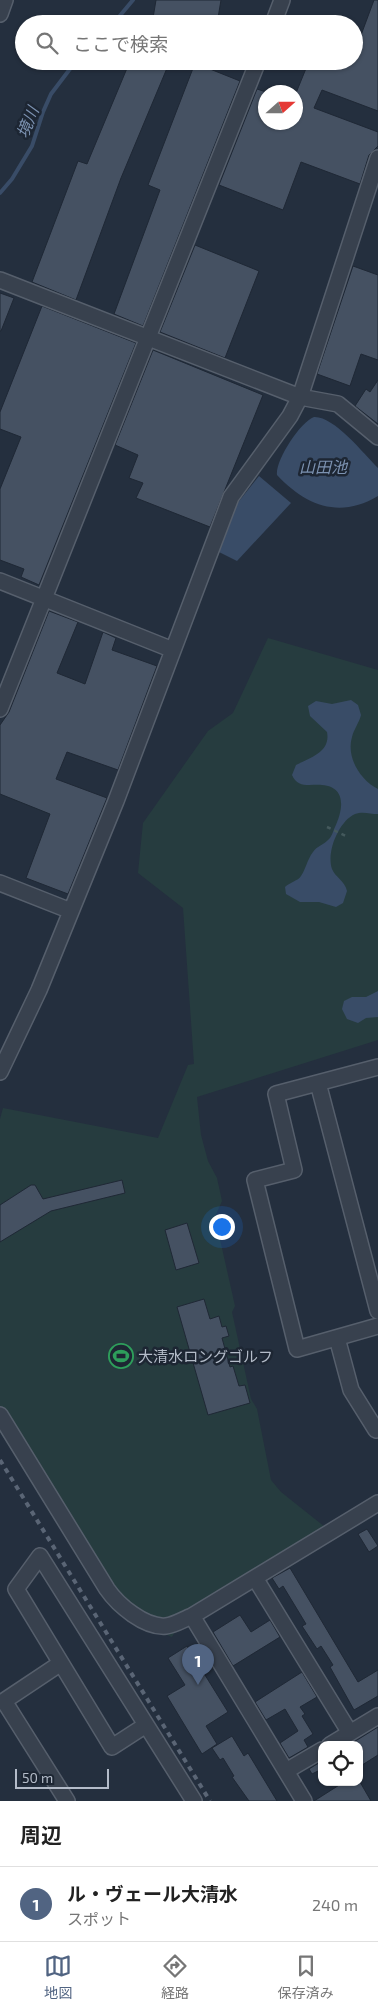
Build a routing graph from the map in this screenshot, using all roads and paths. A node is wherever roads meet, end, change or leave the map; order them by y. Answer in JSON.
{"nodes":[{"id":1,"x":5,"y":0,"type":"edge"},
{"id":2,"x":282,"y":0,"type":"edge"},
{"id":3,"x":0,"y":14,"type":"edge"},
{"id":4,"x":276,"y":15,"type":"edge"},
{"id":5,"x":254,"y":70,"type":"edge"},
{"id":6,"x":378,"y":158,"type":"edge"},
{"id":7,"x":0,"y":280,"type":"edge"},
{"id":8,"x":147,"y":339,"type":"junction"},
{"id":9,"x":300,"y":397,"type":"junction"},
{"id":10,"x":378,"y":437,"type":"edge"},
{"id":11,"x":0,"y":581,"type":"edge"},
{"id":12,"x":43,"y":598,"type":"junction"},
{"id":13,"x":173,"y":650,"type":"junction"},
{"id":14,"x":0,"y":709,"type":"edge"},
{"id":15,"x":327,"y":827,"type":"dead end"},
{"id":16,"x":346,"y":836,"type":"dead end"},
{"id":17,"x":0,"y":883,"type":"edge"},
{"id":18,"x":70,"y":911,"type":"junction"},
{"id":19,"x":378,"y":1067,"type":"edge"},
{"id":20,"x":0,"y":1072,"type":"edge"},
{"id":21,"x":318,"y":1083,"type":"junction"},
{"id":22,"x":371,"y":1257,"type":"edge"},
{"id":23,"x":378,"y":1311,"type":"edge"},
{"id":24,"x":378,"y":1326,"type":"edge"},
{"id":25,"x":337,"y":1338,"type":"junction"},
{"id":26,"x":0,"y":1416,"type":"edge"},
{"id":27,"x":377,"y":1431,"type":"edge"},
{"id":28,"x":377,"y":1506,"type":"edge"},
{"id":29,"x":255,"y":1578,"type":"junction"},
{"id":30,"x":192,"y":1616,"type":"junction"},
{"id":31,"x":61,"y":1663,"type":"junction"},
{"id":32,"x":378,"y":1716,"type":"edge"},
{"id":33,"x":146,"y":1725,"type":"junction"},
{"id":34,"x":350,"y":1733,"type":"junction"},
{"id":35,"x":337,"y":1741,"type":"edge"},
{"id":36,"x":318,"y":1752,"type":"edge"},
{"id":37,"x":286,"y":1771,"type":"junction"},
{"id":38,"x":67,"y":1801,"type":"edge"},
{"id":39,"x":194,"y":1801,"type":"edge"},
{"id":40,"x":304,"y":1801,"type":"edge"}],
"edges":[{"from":1,"to":3,"type":"street"},
{"from":2,"to":4,"type":"street"},
{"from":5,"to":8,"type":"street"},
{"from":6,"to":9,"type":"street"},
{"from":7,"to":8,"type":"street"},
{"from":8,"to":9,"type":"street"},
{"from":8,"to":12,"type":"street"},
{"from":9,"to":10,"type":"street"},
{"from":9,"to":13,"type":"street"},
{"from":11,"to":12,"type":"street"},
{"from":12,"to":13,"type":"street"},
{"from":12,"to":14,"type":"street"},
{"from":13,"to":18,"type":"street"},
{"from":15,"to":16,"type":"path"},
{"from":17,"to":18,"type":"street"},
{"from":18,"to":20,"type":"street"},
{"from":19,"to":21,"type":"street"},
{"from":21,"to":22,"type":"street"},
{"from":21,"to":25,"type":"street"},
{"from":22,"to":23,"type":"street"},
{"from":24,"to":25,"type":"street"},
{"from":25,"to":27,"type":"street"},
{"from":26,"to":30,"type":"street"},
{"from":28,"to":29,"type":"street"},
{"from":29,"to":30,"type":"street"},
{"from":29,"to":34,"type":"street"},
{"from":30,"to":37,"type":"street"},
{"from":31,"to":33,"type":"street"},
{"from":31,"to":33,"type":"street"},
{"from":31,"to":38,"type":"street"},
{"from":32,"to":34,"type":"street"},
{"from":33,"to":39,"type":"street"},
{"from":34,"to":35,"type":"street"},
{"from":36,"to":37,"type":"street"},
{"from":37,"to":40,"type":"street"}]}
